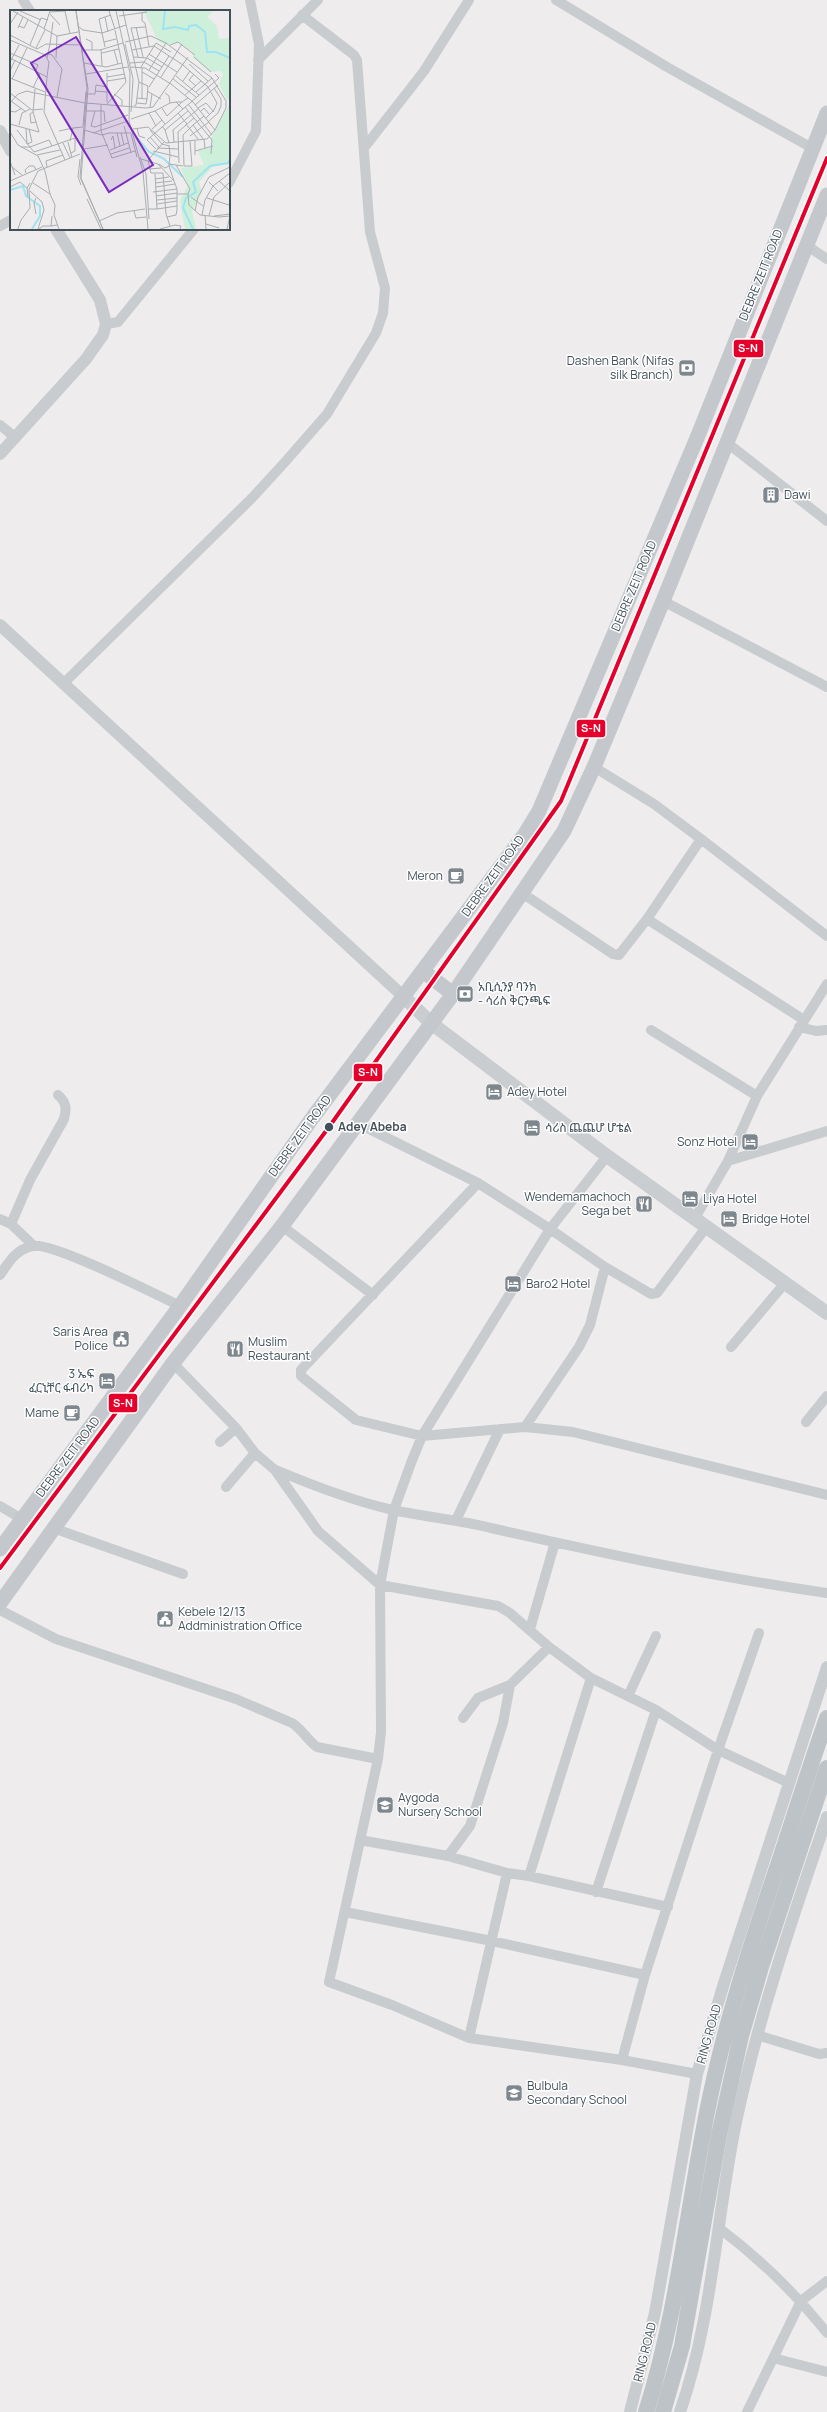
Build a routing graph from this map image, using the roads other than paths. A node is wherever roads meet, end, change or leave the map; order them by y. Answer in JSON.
{"nodes":[{"id":1,"x":23,"y":0,"type":"edge"},
{"id":2,"x":250,"y":0,"type":"edge"},
{"id":3,"x":318,"y":0,"type":"edge"},
{"id":4,"x":469,"y":0,"type":"edge"},
{"id":5,"x":556,"y":0,"type":"edge"},
{"id":6,"x":29,"y":10,"type":"edge"},
{"id":7,"x":302,"y":15,"type":"junction"},
{"id":8,"x":258,"y":60,"type":"junction"},
{"id":9,"x":827,"y":113,"type":"edge"},
{"id":10,"x":4,"y":133,"type":"edge"},
{"id":11,"x":10,"y":148,"type":"edge"},
{"id":12,"x":364,"y":148,"type":"junction"},
{"id":13,"x":812,"y":148,"type":"junction"},
{"id":14,"x":230,"y":181,"type":"edge"},
{"id":15,"x":827,"y":195,"type":"edge"},
{"id":16,"x":10,"y":221,"type":"edge"},
{"id":17,"x":0,"y":226,"type":"edge"},
{"id":18,"x":57,"y":230,"type":"edge"},
{"id":19,"x":193,"y":230,"type":"edge"},
{"id":20,"x":806,"y":245,"type":"junction"},
{"id":21,"x":827,"y":259,"type":"edge"},
{"id":22,"x":106,"y":324,"type":"junction"},
{"id":23,"x":0,"y":425,"type":"edge"},
{"id":24,"x":16,"y":438,"type":"junction"},
{"id":25,"x":726,"y":442,"type":"junction"},
{"id":26,"x":0,"y":454,"type":"edge"},
{"id":27,"x":827,"y":521,"type":"edge"},
{"id":28,"x":663,"y":601,"type":"junction"},
{"id":29,"x":0,"y":625,"type":"edge"},
{"id":30,"x":64,"y":683,"type":"junction"},
{"id":31,"x":827,"y":687,"type":"edge"},
{"id":32,"x":594,"y":767,"type":"junction"},
{"id":33,"x":701,"y":839,"type":"junction"},
{"id":34,"x":522,"y":893,"type":"junction"},
{"id":35,"x":647,"y":919,"type":"junction"},
{"id":36,"x":827,"y":936,"type":"edge"},
{"id":37,"x":423,"y":971,"type":"junction"},
{"id":38,"x":827,"y":984,"type":"edge"},
{"id":39,"x":453,"y":994,"type":"junction"},
{"id":40,"x":404,"y":997,"type":"junction"},
{"id":41,"x":431,"y":1023,"type":"junction"},
{"id":42,"x":802,"y":1024,"type":"junction"},
{"id":43,"x":651,"y":1030,"type":"dead end"},
{"id":44,"x":827,"y":1030,"type":"edge"},
{"id":45,"x":58,"y":1094,"type":"dead end"},
{"id":46,"x":757,"y":1096,"type":"junction"},
{"id":47,"x":357,"y":1123,"type":"junction"},
{"id":48,"x":827,"y":1131,"type":"edge"},
{"id":49,"x":607,"y":1156,"type":"junction"},
{"id":50,"x":728,"y":1161,"type":"junction"},
{"id":51,"x":478,"y":1183,"type":"junction"},
{"id":52,"x":695,"y":1218,"type":"junction"},
{"id":53,"x":0,"y":1219,"type":"edge"},
{"id":54,"x":11,"y":1224,"type":"junction"},
{"id":55,"x":282,"y":1226,"type":"junction"},
{"id":56,"x":707,"y":1226,"type":"junction"},
{"id":57,"x":550,"y":1229,"type":"junction"},
{"id":58,"x":34,"y":1246,"type":"junction"},
{"id":59,"x":605,"y":1267,"type":"junction"},
{"id":60,"x":0,"y":1275,"type":"edge"},
{"id":61,"x":785,"y":1283,"type":"junction"},
{"id":62,"x":372,"y":1295,"type":"junction"},
{"id":63,"x":180,"y":1306,"type":"junction"},
{"id":64,"x":827,"y":1313,"type":"edge"},
{"id":65,"x":731,"y":1347,"type":"dead end"},
{"id":66,"x":173,"y":1363,"type":"junction"},
{"id":67,"x":827,"y":1396,"type":"edge"},
{"id":68,"x":806,"y":1422,"type":"dead end"},
{"id":69,"x":525,"y":1427,"type":"junction"},
{"id":70,"x":236,"y":1428,"type":"junction"},
{"id":71,"x":500,"y":1428,"type":"junction"},
{"id":72,"x":422,"y":1436,"type":"junction"},
{"id":73,"x":220,"y":1442,"type":"dead end"},
{"id":74,"x":255,"y":1452,"type":"junction"},
{"id":75,"x":275,"y":1470,"type":"junction"},
{"id":76,"x":226,"y":1487,"type":"dead end"},
{"id":77,"x":827,"y":1496,"type":"edge"},
{"id":78,"x":0,"y":1506,"type":"edge"},
{"id":79,"x":394,"y":1510,"type":"junction"},
{"id":80,"x":22,"y":1519,"type":"junction"},
{"id":81,"x":456,"y":1520,"type":"junction"},
{"id":82,"x":53,"y":1528,"type":"junction"},
{"id":83,"x":554,"y":1542,"type":"junction"},
{"id":84,"x":0,"y":1549,"type":"edge"},
{"id":85,"x":183,"y":1574,"type":"dead end"},
{"id":86,"x":380,"y":1585,"type":"junction"},
{"id":87,"x":827,"y":1593,"type":"edge"},
{"id":88,"x":0,"y":1603,"type":"edge"},
{"id":89,"x":0,"y":1610,"type":"edge"},
{"id":90,"x":530,"y":1629,"type":"junction"},
{"id":91,"x":759,"y":1633,"type":"dead end"},
{"id":92,"x":656,"y":1636,"type":"dead end"},
{"id":93,"x":549,"y":1647,"type":"junction"},
{"id":94,"x":827,"y":1667,"type":"edge"},
{"id":95,"x":591,"y":1678,"type":"junction"},
{"id":96,"x":510,"y":1686,"type":"junction"},
{"id":97,"x":628,"y":1696,"type":"junction"},
{"id":98,"x":656,"y":1710,"type":"junction"},
{"id":99,"x":462,"y":1718,"type":"dead end"},
{"id":100,"x":827,"y":1718,"type":"edge"},
{"id":101,"x":718,"y":1750,"type":"junction"},
{"id":102,"x":378,"y":1759,"type":"junction"},
{"id":103,"x":827,"y":1768,"type":"edge"},
{"id":104,"x":788,"y":1783,"type":"junction"},
{"id":105,"x":827,"y":1817,"type":"edge"},
{"id":106,"x":360,"y":1840,"type":"junction"},
{"id":107,"x":448,"y":1856,"type":"junction"},
{"id":108,"x":507,"y":1873,"type":"junction"},
{"id":109,"x":529,"y":1876,"type":"junction"},
{"id":110,"x":596,"y":1892,"type":"junction"},
{"id":111,"x":668,"y":1907,"type":"junction"},
{"id":112,"x":345,"y":1912,"type":"junction"},
{"id":113,"x":492,"y":1941,"type":"junction"},
{"id":114,"x":644,"y":1975,"type":"junction"},
{"id":115,"x":757,"y":2035,"type":"junction"},
{"id":116,"x":469,"y":2038,"type":"junction"},
{"id":117,"x":827,"y":2053,"type":"edge"},
{"id":118,"x":622,"y":2060,"type":"junction"},
{"id":119,"x":698,"y":2074,"type":"junction"},
{"id":120,"x":719,"y":2228,"type":"junction"},
{"id":121,"x":827,"y":2281,"type":"edge"},
{"id":122,"x":801,"y":2301,"type":"junction"},
{"id":123,"x":827,"y":2333,"type":"edge"},
{"id":124,"x":773,"y":2358,"type":"junction"},
{"id":125,"x":827,"y":2372,"type":"edge"},
{"id":126,"x":630,"y":2412,"type":"edge"},
{"id":127,"x":646,"y":2412,"type":"edge"},
{"id":128,"x":664,"y":2412,"type":"edge"},
{"id":129,"x":680,"y":2412,"type":"edge"},
{"id":130,"x":747,"y":2412,"type":"edge"}],
"edges":[{"from":1,"to":6,"type":"street"},
{"from":2,"to":8,"type":"street"},
{"from":3,"to":7,"type":"street"},
{"from":4,"to":12,"type":"street"},
{"from":5,"to":13,"type":"street"},
{"from":7,"to":8,"type":"street"},
{"from":7,"to":12,"type":"street"},
{"from":8,"to":14,"type":"street"},
{"from":9,"to":13,"type":"main road","name":"DEBRE ZEIT ROAD"},
{"from":10,"to":11,"type":"street"},
{"from":12,"to":30,"type":"street"},
{"from":13,"to":37,"type":"main road","name":"DEBRE ZEIT ROAD"},
{"from":15,"to":20,"type":"main road"},
{"from":16,"to":17,"type":"street"},
{"from":18,"to":22,"type":"street"},
{"from":19,"to":22,"type":"street"},
{"from":20,"to":21,"type":"street"},
{"from":20,"to":25,"type":"main road"},
{"from":22,"to":24,"type":"street"},
{"from":23,"to":24,"type":"street"},
{"from":24,"to":26,"type":"street"},
{"from":25,"to":27,"type":"street"},
{"from":25,"to":28,"type":"main road"},
{"from":28,"to":31,"type":"street"},
{"from":28,"to":32,"type":"main road"},
{"from":29,"to":30,"type":"street"},
{"from":30,"to":40,"type":"street"},
{"from":32,"to":33,"type":"street"},
{"from":32,"to":34,"type":"main road"},
{"from":33,"to":35,"type":"street"},
{"from":33,"to":36,"type":"street"},
{"from":34,"to":35,"type":"street"},
{"from":34,"to":39,"type":"main road"},
{"from":35,"to":42,"type":"street"},
{"from":37,"to":39,"type":"main road"},
{"from":37,"to":40,"type":"main road","name":"DEBRE ZEIT ROAD"},
{"from":38,"to":42,"type":"street"},
{"from":39,"to":41,"type":"main road"},
{"from":40,"to":41,"type":"main road"},
{"from":40,"to":63,"type":"main road","name":"DEBRE ZEIT ROAD"},
{"from":41,"to":47,"type":"main road"},
{"from":41,"to":49,"type":"main road"},
{"from":42,"to":44,"type":"street"},
{"from":42,"to":46,"type":"street"},
{"from":43,"to":46,"type":"street"},
{"from":45,"to":54,"type":"street"},
{"from":46,"to":50,"type":"street"},
{"from":47,"to":51,"type":"street"},
{"from":47,"to":55,"type":"main road"},
{"from":48,"to":50,"type":"street"},
{"from":49,"to":52,"type":"main road"},
{"from":49,"to":57,"type":"street"},
{"from":50,"to":52,"type":"street"},
{"from":51,"to":57,"type":"street"},
{"from":51,"to":62,"type":"street"},
{"from":52,"to":56,"type":"main road"},
{"from":53,"to":54,"type":"street"},
{"from":54,"to":58,"type":"street"},
{"from":55,"to":62,"type":"street"},
{"from":55,"to":66,"type":"main road"},
{"from":56,"to":59,"type":"street"},
{"from":56,"to":61,"type":"main road"},
{"from":57,"to":59,"type":"street"},
{"from":57,"to":72,"type":"street"},
{"from":58,"to":60,"type":"street"},
{"from":58,"to":63,"type":"street"},
{"from":59,"to":69,"type":"street"},
{"from":61,"to":64,"type":"main road"},
{"from":61,"to":65,"type":"street"},
{"from":62,"to":72,"type":"street"},
{"from":63,"to":80,"type":"main road","name":"DEBRE ZEIT ROAD"},
{"from":66,"to":70,"type":"street"},
{"from":66,"to":82,"type":"main road"},
{"from":67,"to":68,"type":"street"},
{"from":69,"to":71,"type":"street"},
{"from":69,"to":77,"type":"street"},
{"from":70,"to":73,"type":"street"},
{"from":70,"to":74,"type":"street"},
{"from":71,"to":72,"type":"street"},
{"from":71,"to":81,"type":"street"},
{"from":72,"to":79,"type":"street"},
{"from":74,"to":75,"type":"street"},
{"from":74,"to":76,"type":"street"},
{"from":75,"to":79,"type":"street"},
{"from":75,"to":86,"type":"street"},
{"from":78,"to":80,"type":"street"},
{"from":79,"to":81,"type":"street"},
{"from":79,"to":86,"type":"street"},
{"from":80,"to":84,"type":"main road","name":"DEBRE ZEIT ROAD"},
{"from":81,"to":83,"type":"street"},
{"from":82,"to":85,"type":"street"},
{"from":82,"to":88,"type":"main road"},
{"from":83,"to":87,"type":"street"},
{"from":83,"to":90,"type":"street"},
{"from":86,"to":90,"type":"street"},
{"from":86,"to":102,"type":"street"},
{"from":89,"to":102,"type":"street"},
{"from":90,"to":93,"type":"street"},
{"from":91,"to":101,"type":"street"},
{"from":92,"to":97,"type":"street"},
{"from":93,"to":95,"type":"street"},
{"from":93,"to":96,"type":"street"},
{"from":94,"to":104,"type":"street","name":"RING ROAD"},
{"from":95,"to":97,"type":"street"},
{"from":95,"to":109,"type":"street"},
{"from":96,"to":99,"type":"street"},
{"from":96,"to":107,"type":"street"},
{"from":97,"to":98,"type":"street"},
{"from":98,"to":101,"type":"street"},
{"from":98,"to":110,"type":"street"},
{"from":100,"to":127,"type":"highway","name":"RING ROAD"},
{"from":101,"to":104,"type":"street"},
{"from":101,"to":111,"type":"street"},
{"from":102,"to":106,"type":"street"},
{"from":103,"to":128,"type":"highway"},
{"from":104,"to":119,"type":"street","name":"RING ROAD"},
{"from":105,"to":115,"type":"street"},
{"from":106,"to":107,"type":"street"},
{"from":106,"to":112,"type":"street"},
{"from":107,"to":108,"type":"street"},
{"from":108,"to":109,"type":"street"},
{"from":108,"to":113,"type":"street"},
{"from":109,"to":110,"type":"street"},
{"from":110,"to":111,"type":"street"},
{"from":111,"to":114,"type":"street"},
{"from":112,"to":113,"type":"street"},
{"from":112,"to":116,"type":"street"},
{"from":113,"to":114,"type":"street"},
{"from":113,"to":116,"type":"street"},
{"from":114,"to":118,"type":"street"},
{"from":115,"to":117,"type":"street"},
{"from":115,"to":120,"type":"street"},
{"from":116,"to":118,"type":"street"},
{"from":118,"to":119,"type":"street"},
{"from":119,"to":126,"type":"street","name":"RING ROAD"},
{"from":120,"to":122,"type":"street"},
{"from":120,"to":129,"type":"street"},
{"from":121,"to":122,"type":"street"},
{"from":122,"to":123,"type":"street"},
{"from":122,"to":124,"type":"street"},
{"from":124,"to":125,"type":"street"},
{"from":124,"to":130,"type":"street"}]}
